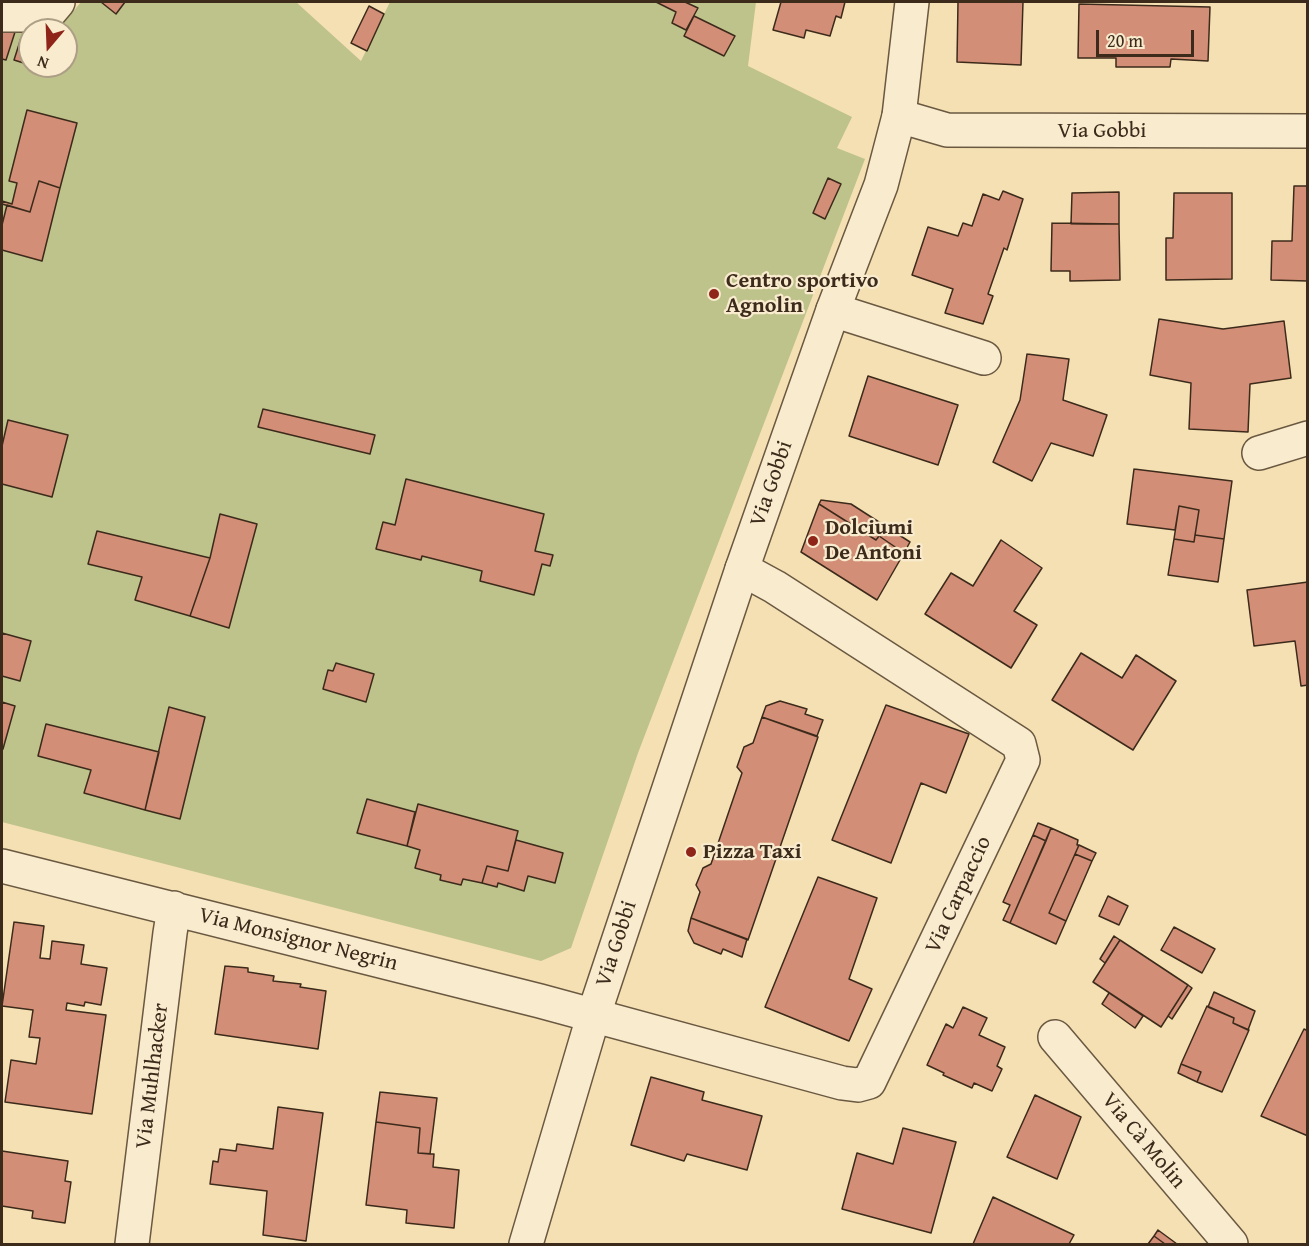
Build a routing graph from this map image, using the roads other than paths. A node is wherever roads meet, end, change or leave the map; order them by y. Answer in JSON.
{"nodes":[{"id":1,"x":58,"y":2,"type":"edge"},
{"id":2,"x":912,"y":2,"type":"edge"},
{"id":3,"x":2,"y":15,"type":"edge"},
{"id":4,"x":899,"y":116,"type":"junction"},
{"id":5,"x":1308,"y":131,"type":"edge"},
{"id":6,"x":833,"y":310,"type":"junction"},
{"id":7,"x":984,"y":358,"type":"dead end"},
{"id":8,"x":1308,"y":438,"type":"edge"},
{"id":9,"x":1259,"y":453,"type":"dead end"},
{"id":10,"x":741,"y":569,"type":"junction"},
{"id":11,"x":2,"y":866,"type":"edge"},
{"id":12,"x":174,"y":908,"type":"junction"},
{"id":13,"x":593,"y":1017,"type":"junction"},
{"id":14,"x":1055,"y":1037,"type":"dead end"},
{"id":15,"x":132,"y":1245,"type":"edge"},
{"id":16,"x":526,"y":1245,"type":"edge"},
{"id":17,"x":1231,"y":1245,"type":"edge"}],
"edges":[{"from":1,"to":3,"type":"street"},
{"from":2,"to":4,"type":"street"},
{"from":4,"to":5,"type":"street","name":"Via Gobbi"},
{"from":4,"to":6,"type":"street","name":"Via Gobbi"},
{"from":6,"to":7,"type":"street"},
{"from":6,"to":10,"type":"street","name":"Via Gobbi"},
{"from":8,"to":9,"type":"street"},
{"from":10,"to":13,"type":"street","name":"Via Gobbi"},
{"from":10,"to":13,"type":"street","name":"Via Carpaccio"},
{"from":11,"to":12,"type":"street","name":"Via Monsignor Negrin"},
{"from":12,"to":13,"type":"street","name":"Via Monsignor Negrin"},
{"from":12,"to":15,"type":"street","name":"Via Muhlhacker"},
{"from":13,"to":16,"type":"street","name":"Via Gobbi"},
{"from":14,"to":17,"type":"street","name":"Via Cà Molin"}]}
